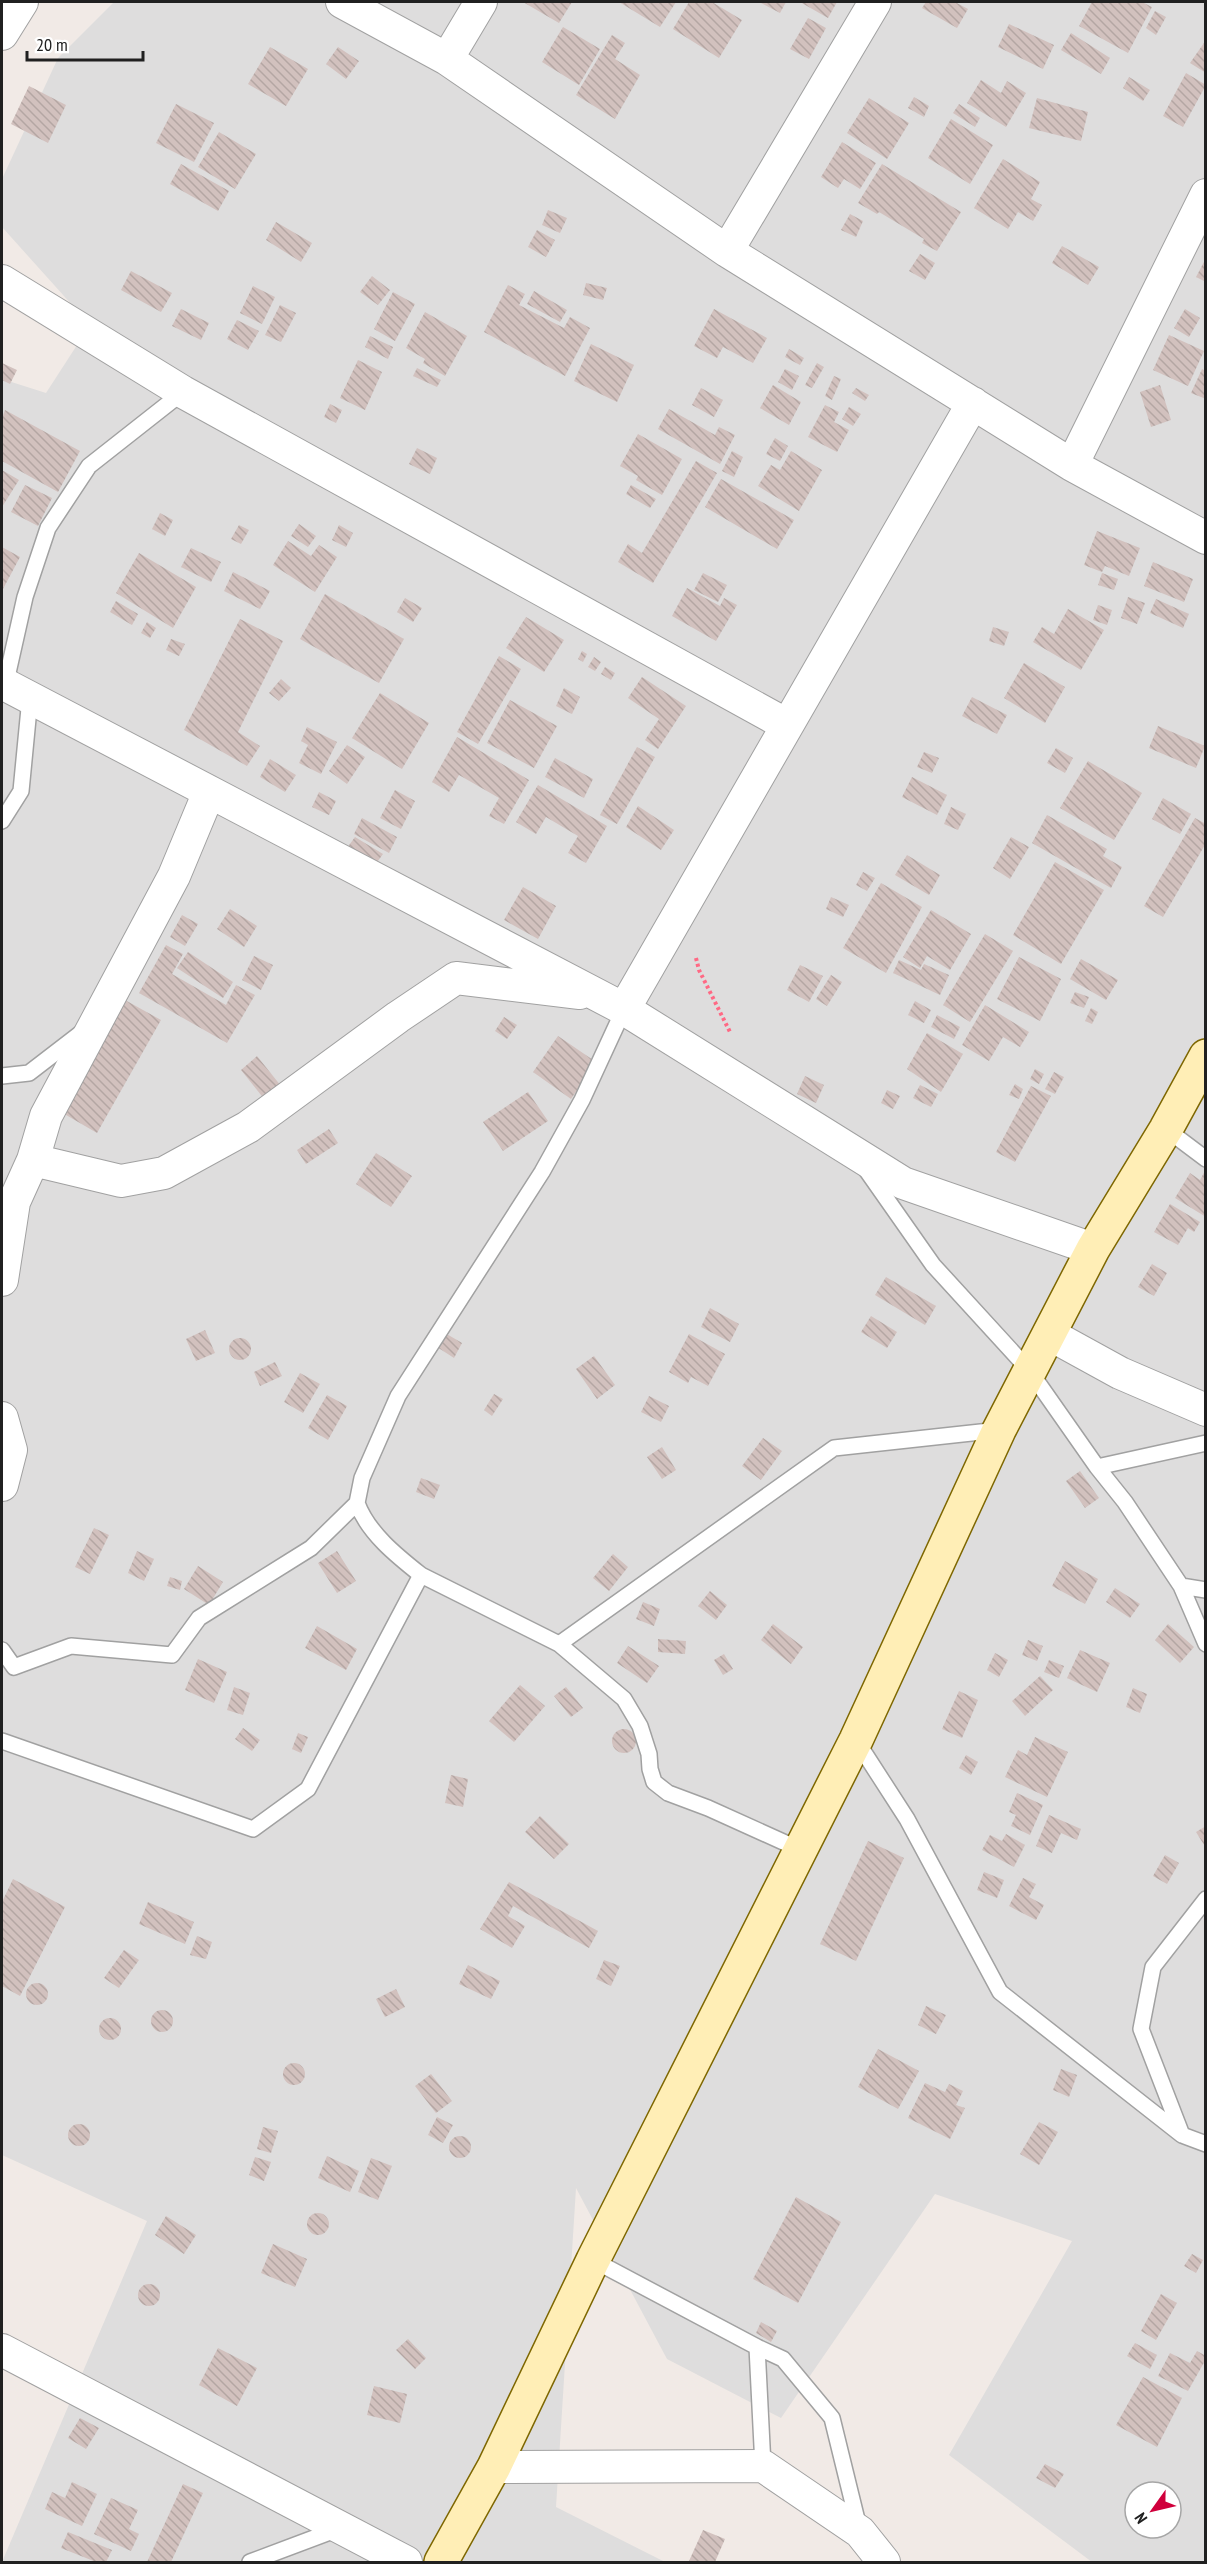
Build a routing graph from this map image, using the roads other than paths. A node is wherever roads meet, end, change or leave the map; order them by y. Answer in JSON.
{"nodes":[{"id":1,"x":22,"y":2,"type":"edge"},
{"id":2,"x":342,"y":2,"type":"edge"},
{"id":3,"x":481,"y":2,"type":"edge"},
{"id":4,"x":875,"y":2,"type":"edge"},
{"id":5,"x":2,"y":34,"type":"edge"},
{"id":6,"x":447,"y":59,"type":"junction"},
{"id":7,"x":1206,"y":195,"type":"edge"},
{"id":8,"x":727,"y":251,"type":"junction"},
{"id":9,"x":2,"y":281,"type":"edge"},
{"id":10,"x":183,"y":392,"type":"junction"},
{"id":11,"x":974,"y":403,"type":"junction"},
{"id":12,"x":1072,"y":465,"type":"junction"},
{"id":13,"x":1206,"y":538,"type":"edge"},
{"id":14,"x":12,"y":689,"type":"edge"},
{"id":15,"x":787,"y":725,"type":"junction"},
{"id":16,"x":209,"y":792,"type":"junction"},
{"id":17,"x":2,"y":821,"type":"edge"},
{"id":18,"x":611,"y":1002,"type":"junction"},
{"id":19,"x":100,"y":1019,"type":"junction"},
{"id":20,"x":1206,"y":1056,"type":"edge"},
{"id":21,"x":2,"y":1076,"type":"edge"},
{"id":22,"x":1166,"y":1129,"type":"junction"},
{"id":23,"x":855,"y":1154,"type":"junction"},
{"id":24,"x":1206,"y":1159,"type":"edge"},
{"id":25,"x":33,"y":1160,"type":"junction"},
{"id":26,"x":1093,"y":1250,"type":"junction"},
{"id":27,"x":2,"y":1280,"type":"edge"},
{"id":28,"x":1049,"y":1334,"type":"junction"},
{"id":29,"x":1029,"y":1370,"type":"junction"},
{"id":30,"x":1206,"y":1410,"type":"edge"},
{"id":31,"x":2,"y":1418,"type":"edge"},
{"id":32,"x":999,"y":1430,"type":"junction"},
{"id":33,"x":1206,"y":1443,"type":"edge"},
{"id":34,"x":1097,"y":1467,"type":"junction"},
{"id":35,"x":2,"y":1485,"type":"edge"},
{"id":36,"x":357,"y":1503,"type":"junction"},
{"id":37,"x":421,"y":1575,"type":"junction"},
{"id":38,"x":1181,"y":1586,"type":"junction"},
{"id":39,"x":1206,"y":1590,"type":"edge"},
{"id":40,"x":560,"y":1644,"type":"junction"},
{"id":41,"x":1206,"y":1644,"type":"edge"},
{"id":42,"x":2,"y":1650,"type":"edge"},
{"id":43,"x":856,"y":1740,"type":"junction"},
{"id":44,"x":2,"y":1741,"type":"edge"},
{"id":45,"x":801,"y":1850,"type":"junction"},
{"id":46,"x":1206,"y":1899,"type":"edge"},
{"id":47,"x":1182,"y":2135,"type":"junction"},
{"id":48,"x":1206,"y":2144,"type":"edge"},
{"id":49,"x":593,"y":2260,"type":"junction"},
{"id":50,"x":757,"y":2347,"type":"junction"},
{"id":51,"x":2,"y":2350,"type":"edge"},
{"id":52,"x":763,"y":2466,"type":"junction"},
{"id":53,"x":494,"y":2467,"type":"junction"},
{"id":54,"x":338,"y":2529,"type":"junction"},
{"id":55,"x":860,"y":2532,"type":"junction"},
{"id":56,"x":250,"y":2562,"type":"edge"},
{"id":57,"x":406,"y":2562,"type":"edge"},
{"id":58,"x":441,"y":2562,"type":"edge"},
{"id":59,"x":884,"y":2562,"type":"edge"}],
"edges":[{"from":1,"to":5,"type":"street"},
{"from":2,"to":6,"type":"street"},
{"from":3,"to":6,"type":"street"},
{"from":4,"to":8,"type":"street"},
{"from":6,"to":8,"type":"street"},
{"from":7,"to":12,"type":"street"},
{"from":8,"to":11,"type":"street"},
{"from":9,"to":10,"type":"street"},
{"from":10,"to":14,"type":"lane"},
{"from":10,"to":15,"type":"street"},
{"from":11,"to":12,"type":"street"},
{"from":11,"to":15,"type":"street"},
{"from":12,"to":13,"type":"street"},
{"from":14,"to":16,"type":"street"},
{"from":14,"to":17,"type":"lane"},
{"from":15,"to":18,"type":"street"},
{"from":16,"to":18,"type":"street"},
{"from":16,"to":19,"type":"street"},
{"from":18,"to":23,"type":"street"},
{"from":18,"to":25,"type":"street"},
{"from":18,"to":36,"type":"lane"},
{"from":19,"to":21,"type":"lane"},
{"from":19,"to":25,"type":"street"},
{"from":20,"to":22,"type":"main road"},
{"from":22,"to":24,"type":"lane"},
{"from":22,"to":26,"type":"main road"},
{"from":23,"to":26,"type":"street"},
{"from":23,"to":29,"type":"lane"},
{"from":25,"to":27,"type":"street"},
{"from":26,"to":28,"type":"main road"},
{"from":28,"to":29,"type":"main road"},
{"from":28,"to":30,"type":"street"},
{"from":29,"to":32,"type":"main road"},
{"from":29,"to":34,"type":"lane"},
{"from":31,"to":35,"type":"street"},
{"from":32,"to":40,"type":"lane"},
{"from":32,"to":43,"type":"main road"},
{"from":33,"to":34,"type":"lane"},
{"from":34,"to":38,"type":"lane"},
{"from":36,"to":37,"type":"lane"},
{"from":36,"to":42,"type":"lane"},
{"from":37,"to":40,"type":"lane"},
{"from":37,"to":44,"type":"lane"},
{"from":38,"to":39,"type":"lane"},
{"from":38,"to":41,"type":"lane"},
{"from":40,"to":45,"type":"lane"},
{"from":43,"to":45,"type":"main road"},
{"from":43,"to":47,"type":"lane"},
{"from":45,"to":49,"type":"main road"},
{"from":46,"to":47,"type":"lane"},
{"from":47,"to":48,"type":"lane"},
{"from":49,"to":50,"type":"lane"},
{"from":49,"to":53,"type":"main road"},
{"from":50,"to":52,"type":"lane"},
{"from":50,"to":55,"type":"lane"},
{"from":51,"to":54,"type":"street"},
{"from":52,"to":53,"type":"street"},
{"from":52,"to":55,"type":"street"},
{"from":53,"to":58,"type":"main road"},
{"from":54,"to":56,"type":"lane"},
{"from":54,"to":57,"type":"street"},
{"from":55,"to":59,"type":"street"}]}
